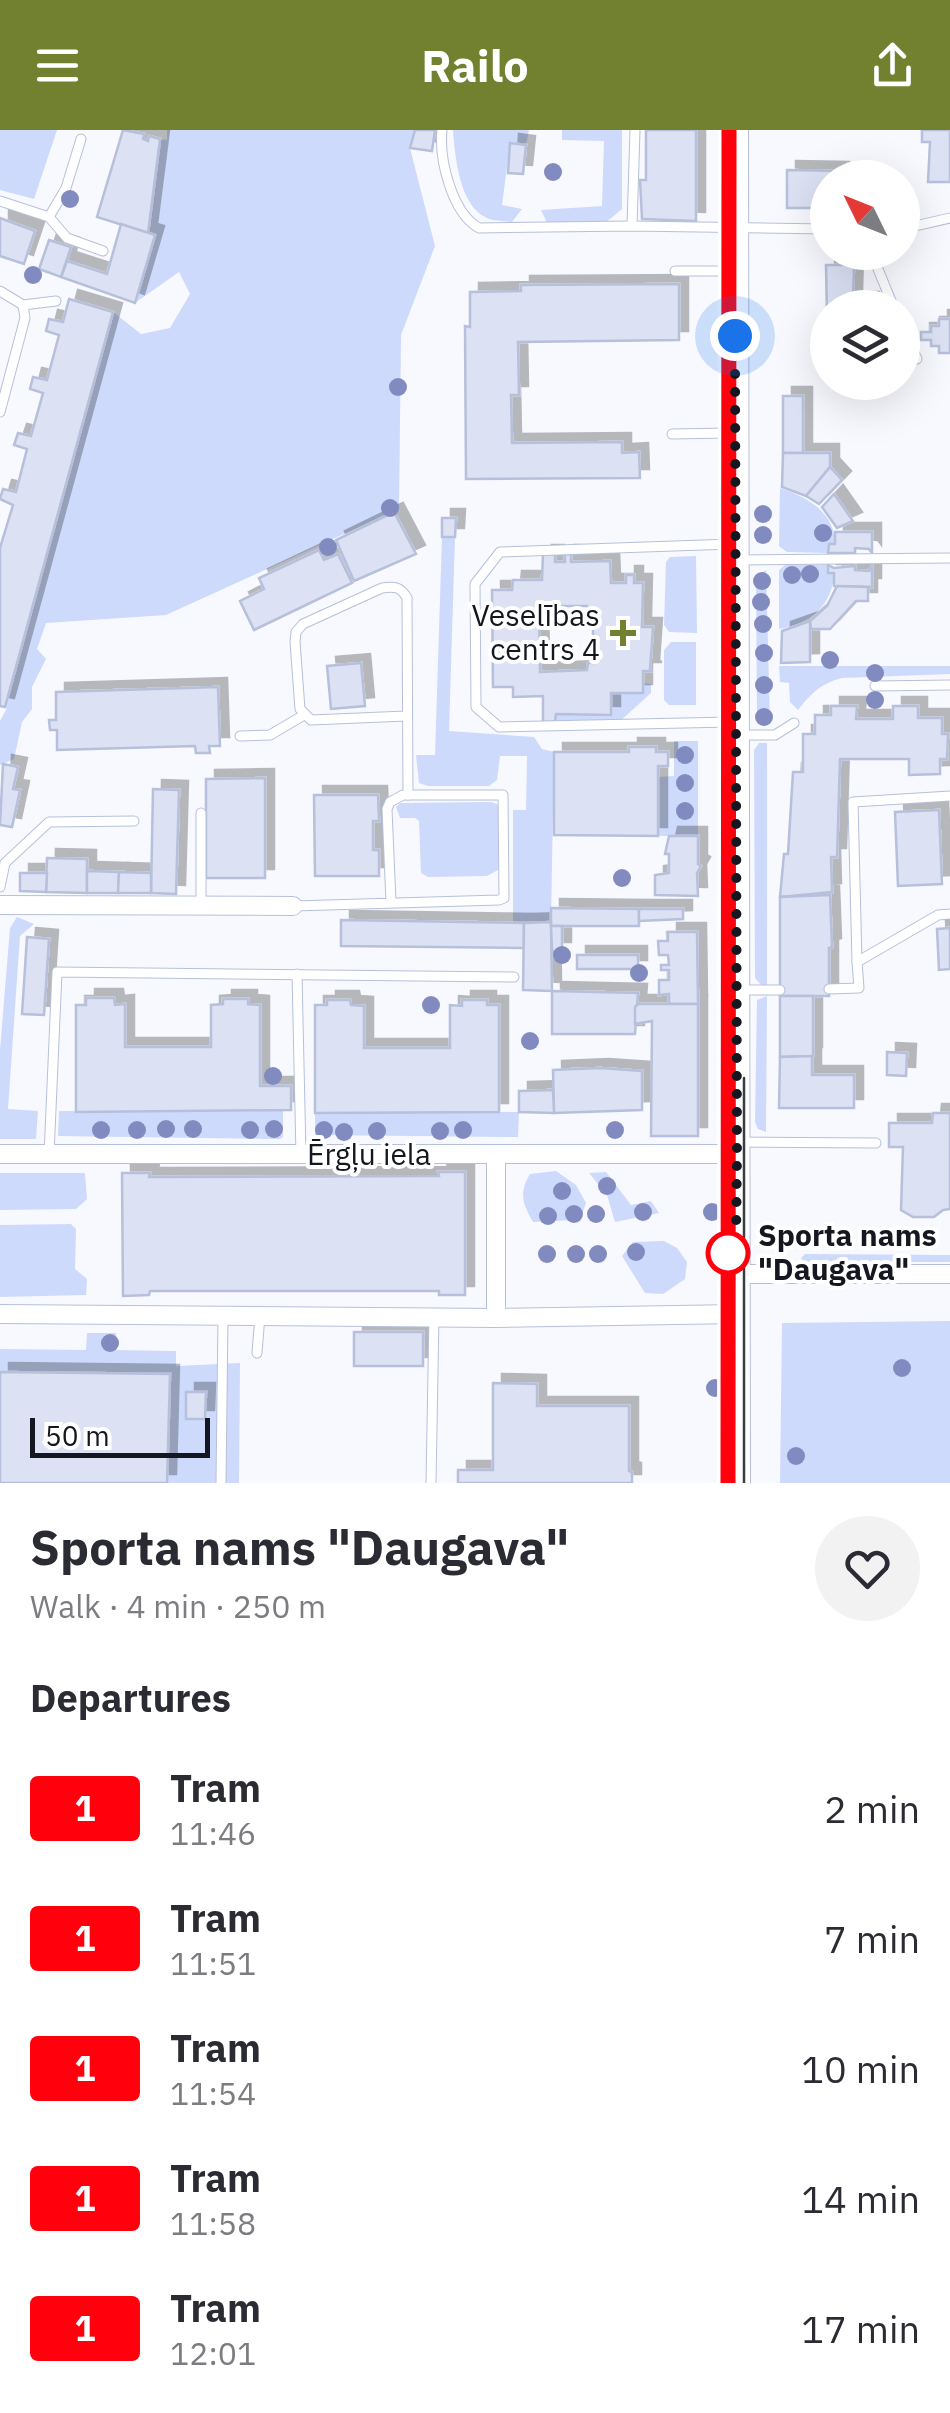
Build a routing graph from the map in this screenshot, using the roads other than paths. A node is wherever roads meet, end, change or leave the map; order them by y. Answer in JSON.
{"nodes":[{"id":1,"x":442,"y":130,"type":"edge"},
{"id":2,"x":635,"y":130,"type":"edge"},
{"id":3,"x":734,"y":130,"type":"edge"},
{"id":4,"x":80,"y":138,"type":"dead end"},
{"id":5,"x":0,"y":201,"type":"edge"},
{"id":6,"x":49,"y":217,"type":"junction"},
{"id":7,"x":950,"y":218,"type":"edge"},
{"id":8,"x":920,"y":225,"type":"edge"},
{"id":9,"x":632,"y":226,"type":"junction"},
{"id":10,"x":734,"y":227,"type":"junction"},
{"id":11,"x":810,"y":229,"type":"edge"},
{"id":12,"x":103,"y":251,"type":"dead end"},
{"id":13,"x":675,"y":271,"type":"dead end"},
{"id":14,"x":735,"y":271,"type":"junction"},
{"id":15,"x":0,"y":291,"type":"edge"},
{"id":16,"x":56,"y":301,"type":"dead end"},
{"id":17,"x":23,"y":305,"type":"junction"},
{"id":18,"x":0,"y":412,"type":"edge"},
{"id":19,"x":672,"y":434,"type":"dead end"},
{"id":20,"x":735,"y":434,"type":"junction"},
{"id":21,"x":735,"y":552,"type":"junction"},
{"id":22,"x":950,"y":558,"type":"edge"},
{"id":23,"x":950,"y":685,"type":"edge"},
{"id":24,"x":875,"y":686,"type":"dead end"},
{"id":25,"x":304,"y":715,"type":"junction"},
{"id":26,"x":406,"y":716,"type":"junction"},
{"id":27,"x":794,"y":723,"type":"dead end"},
{"id":28,"x":736,"y":729,"type":"junction"},
{"id":29,"x":240,"y":736,"type":"dead end"},
{"id":30,"x":408,"y":794,"type":"junction"},
{"id":31,"x":950,"y":796,"type":"edge"},
{"id":32,"x":201,"y":813,"type":"dead end"},
{"id":33,"x":134,"y":822,"type":"dead end"},
{"id":34,"x":0,"y":888,"type":"edge"},
{"id":35,"x":391,"y":902,"type":"junction"},
{"id":36,"x":0,"y":905,"type":"edge"},
{"id":37,"x":201,"y":906,"type":"junction"},
{"id":38,"x":293,"y":906,"type":"joint"},
{"id":39,"x":950,"y":914,"type":"edge"},
{"id":40,"x":857,"y":962,"type":"junction"},
{"id":41,"x":297,"y":974,"type":"junction"},
{"id":42,"x":514,"y":976,"type":"dead end"},
{"id":43,"x":736,"y":990,"type":"junction"},
{"id":44,"x":780,"y":990,"type":"dead end"},
{"id":45,"x":829,"y":990,"type":"dead end"},
{"id":46,"x":876,"y":1142,"type":"dead end"},
{"id":47,"x":737,"y":1148,"type":"junction"},
{"id":48,"x":0,"y":1154,"type":"edge"},
{"id":49,"x":49,"y":1155,"type":"junction"},
{"id":50,"x":300,"y":1155,"type":"junction"},
{"id":51,"x":496,"y":1155,"type":"junction"},
{"id":52,"x":736,"y":1274,"type":"junction"},
{"id":53,"x":950,"y":1274,"type":"edge"},
{"id":54,"x":0,"y":1314,"type":"edge"},
{"id":55,"x":223,"y":1314,"type":"junction"},
{"id":56,"x":737,"y":1314,"type":"junction"},
{"id":57,"x":260,"y":1315,"type":"junction"},
{"id":58,"x":434,"y":1316,"type":"junction"},
{"id":59,"x":496,"y":1318,"type":"junction"},
{"id":60,"x":257,"y":1353,"type":"dead end"},
{"id":61,"x":221,"y":1483,"type":"edge"},
{"id":62,"x":430,"y":1483,"type":"edge"},
{"id":63,"x":736,"y":1483,"type":"edge"}],
"edges":[{"from":1,"to":9,"type":"lane"},
{"from":2,"to":9,"type":"lane"},
{"from":3,"to":10,"type":"street"},
{"from":4,"to":6,"type":"lane"},
{"from":5,"to":6,"type":"lane"},
{"from":6,"to":12,"type":"lane"},
{"from":7,"to":8,"type":"lane"},
{"from":9,"to":10,"type":"lane"},
{"from":10,"to":11,"type":"lane"},
{"from":10,"to":14,"type":"street"},
{"from":13,"to":14,"type":"lane"},
{"from":14,"to":20,"type":"street"},
{"from":15,"to":17,"type":"lane"},
{"from":16,"to":17,"type":"lane"},
{"from":17,"to":18,"type":"lane"},
{"from":19,"to":20,"type":"lane"},
{"from":20,"to":21,"type":"street"},
{"from":21,"to":22,"type":"lane"},
{"from":21,"to":28,"type":"street"},
{"from":21,"to":28,"type":"lane"},
{"from":23,"to":24,"type":"lane"},
{"from":25,"to":26,"type":"lane"},
{"from":25,"to":26,"type":"lane"},
{"from":25,"to":29,"type":"lane"},
{"from":26,"to":30,"type":"lane"},
{"from":27,"to":28,"type":"lane"},
{"from":28,"to":43,"type":"street"},
{"from":30,"to":35,"type":"lane"},
{"from":30,"to":35,"type":"lane"},
{"from":31,"to":40,"type":"lane"},
{"from":32,"to":37,"type":"lane"},
{"from":33,"to":34,"type":"lane"},
{"from":35,"to":38,"type":"lane"},
{"from":36,"to":37,"type":"street"},
{"from":37,"to":38,"type":"street"},
{"from":39,"to":40,"type":"lane"},
{"from":40,"to":45,"type":"lane"},
{"from":41,"to":42,"type":"lane"},
{"from":41,"to":49,"type":"lane"},
{"from":41,"to":50,"type":"lane"},
{"from":43,"to":44,"type":"lane"},
{"from":43,"to":47,"type":"street"},
{"from":46,"to":47,"type":"lane"},
{"from":47,"to":51,"type":"street","name":"Ērgļu iela"},
{"from":47,"to":52,"type":"street"},
{"from":48,"to":49,"type":"street","name":"Ērgļu iela"},
{"from":49,"to":50,"type":"street","name":"Ērgļu iela"},
{"from":50,"to":51,"type":"street","name":"Ērgļu iela"},
{"from":51,"to":59,"type":"street"},
{"from":52,"to":53,"type":"street"},
{"from":52,"to":56,"type":"street"},
{"from":54,"to":55,"type":"street"},
{"from":55,"to":57,"type":"street"},
{"from":55,"to":61,"type":"lane"},
{"from":56,"to":59,"type":"street"},
{"from":56,"to":63,"type":"street"},
{"from":57,"to":58,"type":"street"},
{"from":57,"to":60,"type":"lane"},
{"from":58,"to":59,"type":"street"},
{"from":58,"to":62,"type":"lane"}]}
